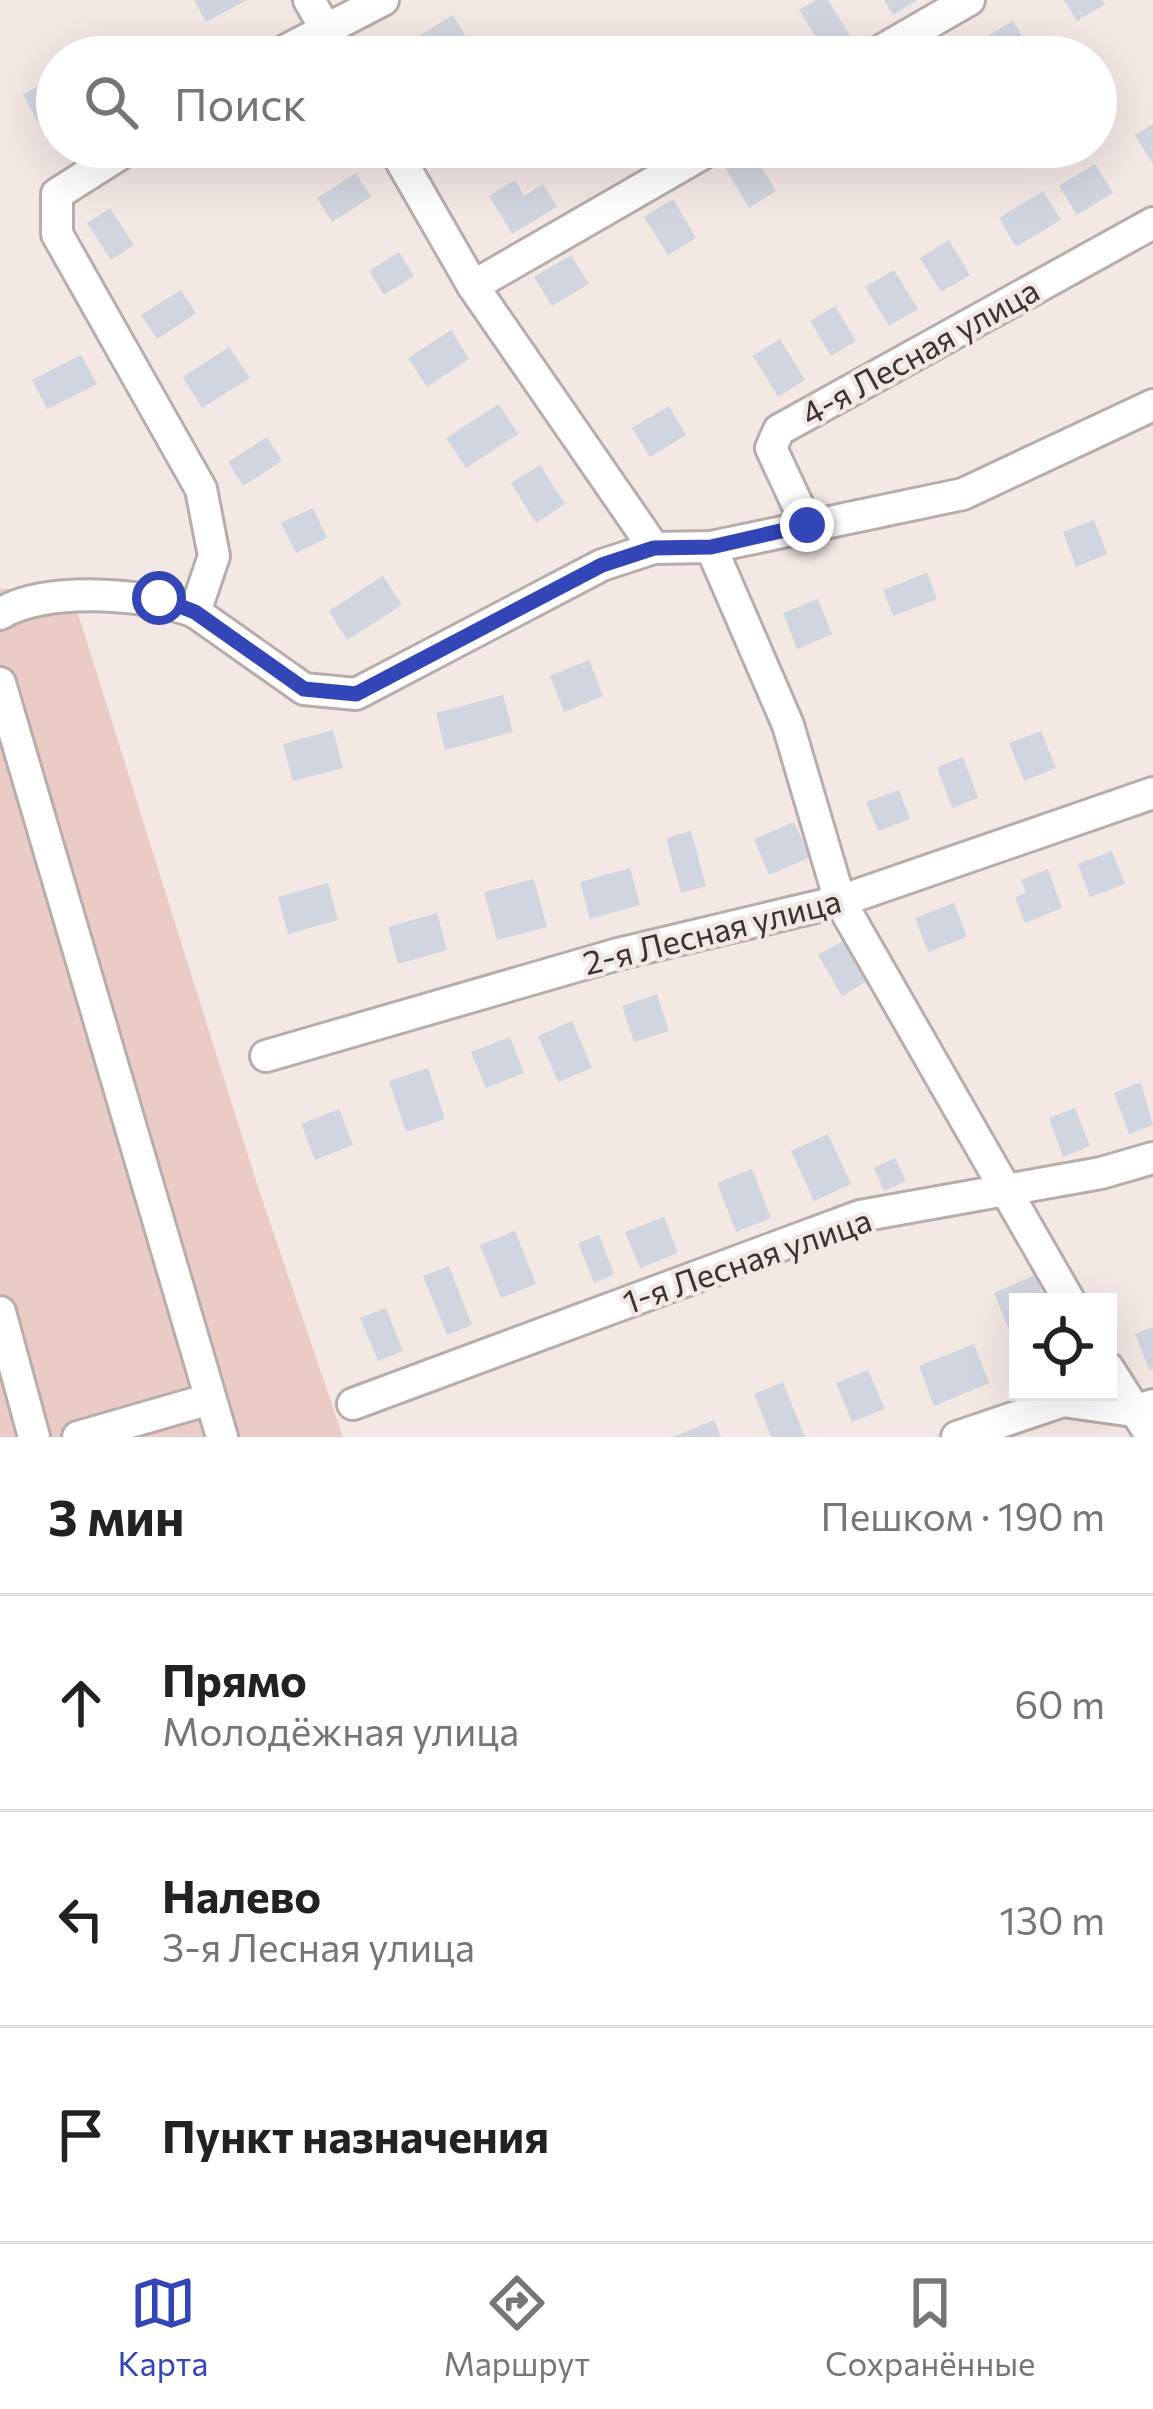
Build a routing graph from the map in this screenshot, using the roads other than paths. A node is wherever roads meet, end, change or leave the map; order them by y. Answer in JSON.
{"nodes":[{"id":1,"x":309,"y":0,"type":"edge"},
{"id":2,"x":383,"y":0,"type":"edge"},
{"id":3,"x":969,"y":0,"type":"edge"},
{"id":4,"x":329,"y":36,"type":"edge"},
{"id":5,"x":343,"y":36,"type":"edge"},
{"id":6,"x":906,"y":36,"type":"edge"},
{"id":7,"x":98,"y":168,"type":"edge"},
{"id":8,"x":405,"y":168,"type":"edge"},
{"id":9,"x":678,"y":168,"type":"edge"},
{"id":10,"x":1153,"y":223,"type":"edge"},
{"id":11,"x":473,"y":286,"type":"junction"},
{"id":12,"x":1153,"y":405,"type":"edge"},
{"id":13,"x":807,"y":525,"type":"junction"},
{"id":14,"x":711,"y":547,"type":"junction"},
{"id":15,"x":654,"y":548,"type":"junction"},
{"id":16,"x":195,"y":612,"type":"junction"},
{"id":17,"x":0,"y":614,"type":"edge"},
{"id":18,"x":0,"y":683,"type":"edge"},
{"id":19,"x":1153,"y":794,"type":"edge"},
{"id":20,"x":840,"y":901,"type":"junction"},
{"id":21,"x":266,"y":1056,"type":"dead end"},
{"id":22,"x":1153,"y":1158,"type":"edge"},
{"id":23,"x":1006,"y":1191,"type":"junction"},
{"id":24,"x":1065,"y":1293,"type":"edge"},
{"id":25,"x":0,"y":1312,"type":"edge"},
{"id":26,"x":1117,"y":1378,"type":"edge"},
{"id":27,"x":210,"y":1399,"type":"junction"},
{"id":28,"x":353,"y":1404,"type":"dead end"},
{"id":29,"x":1143,"y":1408,"type":"edge"},
{"id":30,"x":34,"y":1437,"type":"edge"},
{"id":31,"x":78,"y":1437,"type":"edge"},
{"id":32,"x":222,"y":1437,"type":"edge"},
{"id":33,"x":957,"y":1437,"type":"edge"},
{"id":34,"x":1152,"y":1437,"type":"edge"}],
"edges":[{"from":1,"to":4,"type":"street"},
{"from":2,"to":5,"type":"street"},
{"from":3,"to":6,"type":"street"},
{"from":7,"to":16,"type":"street"},
{"from":8,"to":11,"type":"street"},
{"from":9,"to":11,"type":"street"},
{"from":10,"to":13,"type":"street","name":"4-я Лесная улица"},
{"from":11,"to":15,"type":"street"},
{"from":12,"to":13,"type":"street"},
{"from":13,"to":14,"type":"street"},
{"from":14,"to":15,"type":"street"},
{"from":14,"to":20,"type":"street"},
{"from":15,"to":16,"type":"street"},
{"from":16,"to":17,"type":"street"},
{"from":18,"to":27,"type":"street"},
{"from":19,"to":20,"type":"street","name":"2-я Лесная улица"},
{"from":20,"to":21,"type":"street","name":"2-я Лесная улица"},
{"from":20,"to":23,"type":"street"},
{"from":22,"to":23,"type":"street","name":"1-я Лесная улица"},
{"from":23,"to":24,"type":"street"},
{"from":23,"to":28,"type":"street","name":"1-я Лесная улица"},
{"from":25,"to":30,"type":"street"},
{"from":26,"to":29,"type":"street"},
{"from":27,"to":31,"type":"street"},
{"from":27,"to":32,"type":"street"},
{"from":29,"to":33,"type":"street"},
{"from":29,"to":34,"type":"street"}]}
